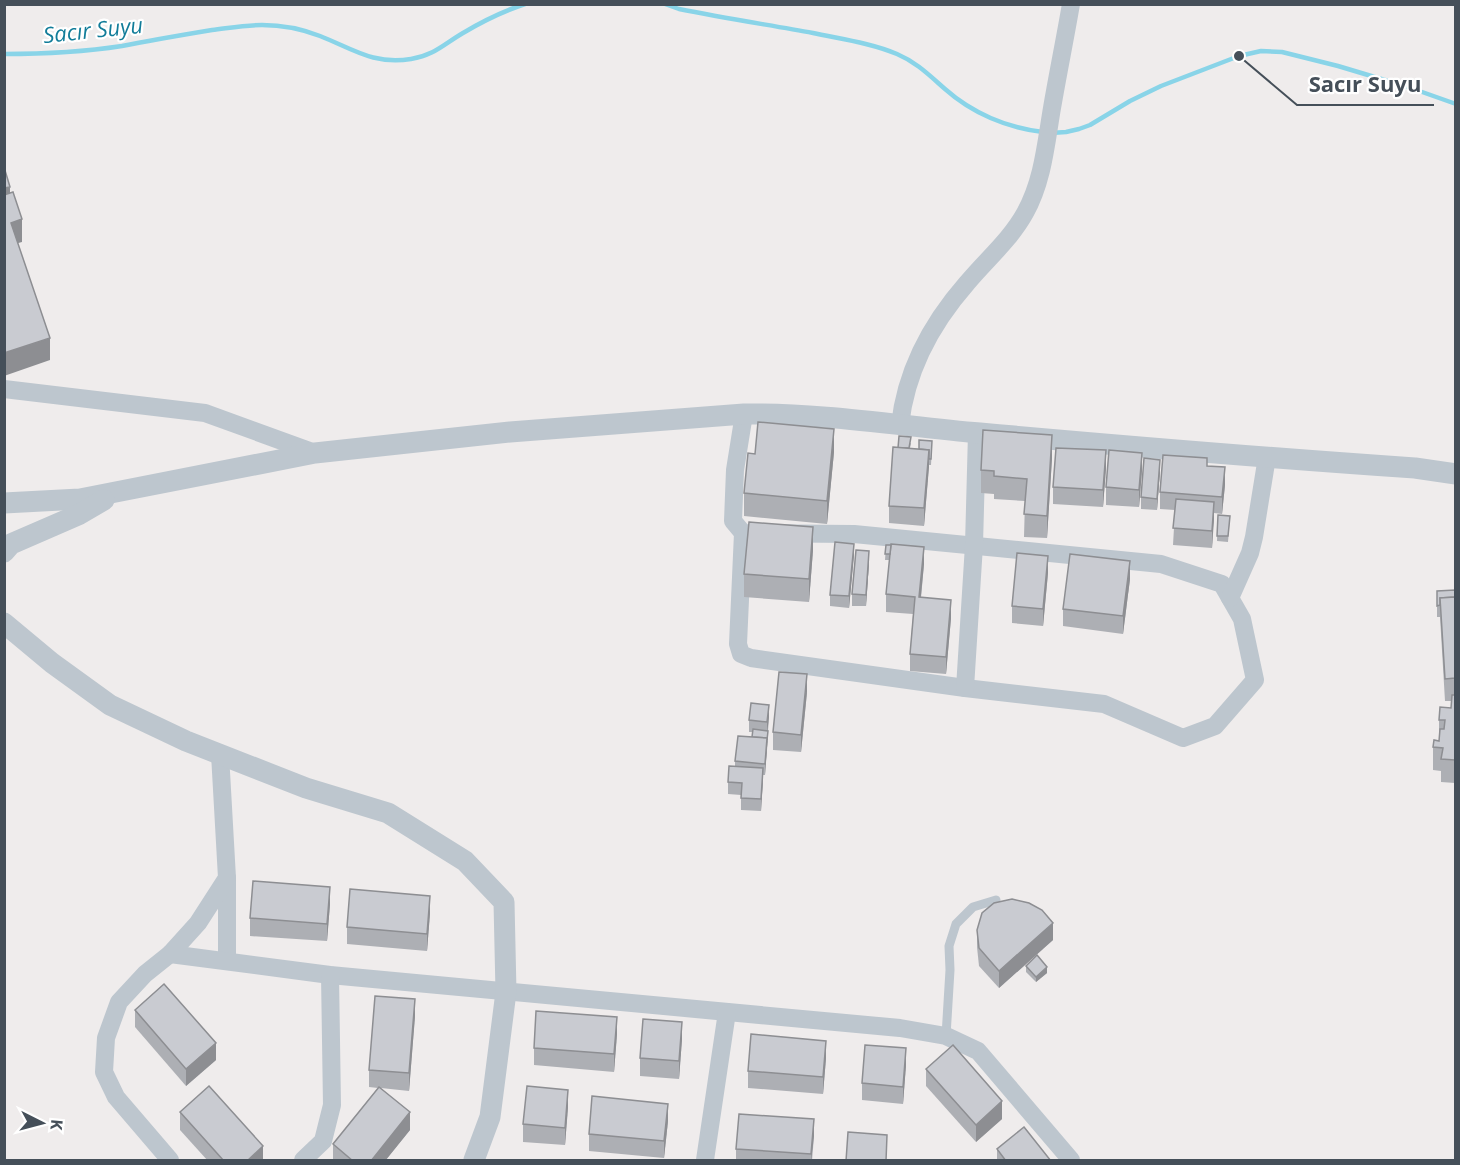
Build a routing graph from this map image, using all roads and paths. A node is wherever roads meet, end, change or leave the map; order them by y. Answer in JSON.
{"nodes":[{"id":1,"x":1071,"y":4,"type":"edge"},
{"id":2,"x":4,"y":389,"type":"edge"},
{"id":3,"x":744,"y":414,"type":"junction"},
{"id":4,"x":900,"y":425,"type":"junction"},
{"id":5,"x":977,"y":433,"type":"junction"},
{"id":6,"x":315,"y":453,"type":"junction"},
{"id":7,"x":1267,"y":457,"type":"junction"},
{"id":8,"x":1455,"y":474,"type":"edge"},
{"id":9,"x":121,"y":491,"type":"junction"},
{"id":10,"x":4,"y":503,"type":"edge"},
{"id":11,"x":743,"y":533,"type":"junction"},
{"id":12,"x":974,"y":545,"type":"junction"},
{"id":13,"x":4,"y":552,"type":"edge"},
{"id":14,"x":1230,"y":598,"type":"junction"},
{"id":15,"x":4,"y":622,"type":"edge"},
{"id":16,"x":965,"y":688,"type":"junction"},
{"id":17,"x":220,"y":754,"type":"junction"},
{"id":18,"x":227,"y":878,"type":"junction"},
{"id":19,"x":996,"y":900,"type":"edge"},
{"id":20,"x":170,"y":954,"type":"junction"},
{"id":21,"x":227,"y":961,"type":"junction"},
{"id":22,"x":330,"y":975,"type":"junction"},
{"id":23,"x":506,"y":992,"type":"junction"},
{"id":24,"x":727,"y":1012,"type":"junction"},
{"id":25,"x":946,"y":1036,"type":"junction"},
{"id":26,"x":170,"y":1161,"type":"edge"},
{"id":27,"x":303,"y":1161,"type":"edge"},
{"id":28,"x":474,"y":1161,"type":"edge"},
{"id":29,"x":705,"y":1161,"type":"edge"},
{"id":30,"x":1071,"y":1161,"type":"edge"}],
"edges":[{"from":1,"to":4,"type":"street"},
{"from":2,"to":6,"type":"street"},
{"from":3,"to":4,"type":"street"},
{"from":3,"to":6,"type":"street"},
{"from":3,"to":11,"type":"street"},
{"from":4,"to":5,"type":"street"},
{"from":5,"to":7,"type":"street"},
{"from":5,"to":12,"type":"street"},
{"from":6,"to":9,"type":"street"},
{"from":7,"to":8,"type":"street"},
{"from":7,"to":14,"type":"street"},
{"from":9,"to":10,"type":"street"},
{"from":9,"to":13,"type":"street"},
{"from":11,"to":12,"type":"street"},
{"from":11,"to":16,"type":"street"},
{"from":12,"to":14,"type":"street"},
{"from":12,"to":16,"type":"street"},
{"from":14,"to":16,"type":"street"},
{"from":15,"to":17,"type":"street"},
{"from":17,"to":18,"type":"street"},
{"from":17,"to":23,"type":"street"},
{"from":18,"to":20,"type":"street"},
{"from":18,"to":21,"type":"street"},
{"from":19,"to":25,"type":"lane"},
{"from":20,"to":21,"type":"street"},
{"from":20,"to":26,"type":"street"},
{"from":21,"to":22,"type":"street"},
{"from":22,"to":23,"type":"street"},
{"from":22,"to":27,"type":"street"},
{"from":23,"to":24,"type":"street"},
{"from":23,"to":28,"type":"street"},
{"from":24,"to":25,"type":"street"},
{"from":24,"to":29,"type":"street"},
{"from":25,"to":30,"type":"street"}]}
